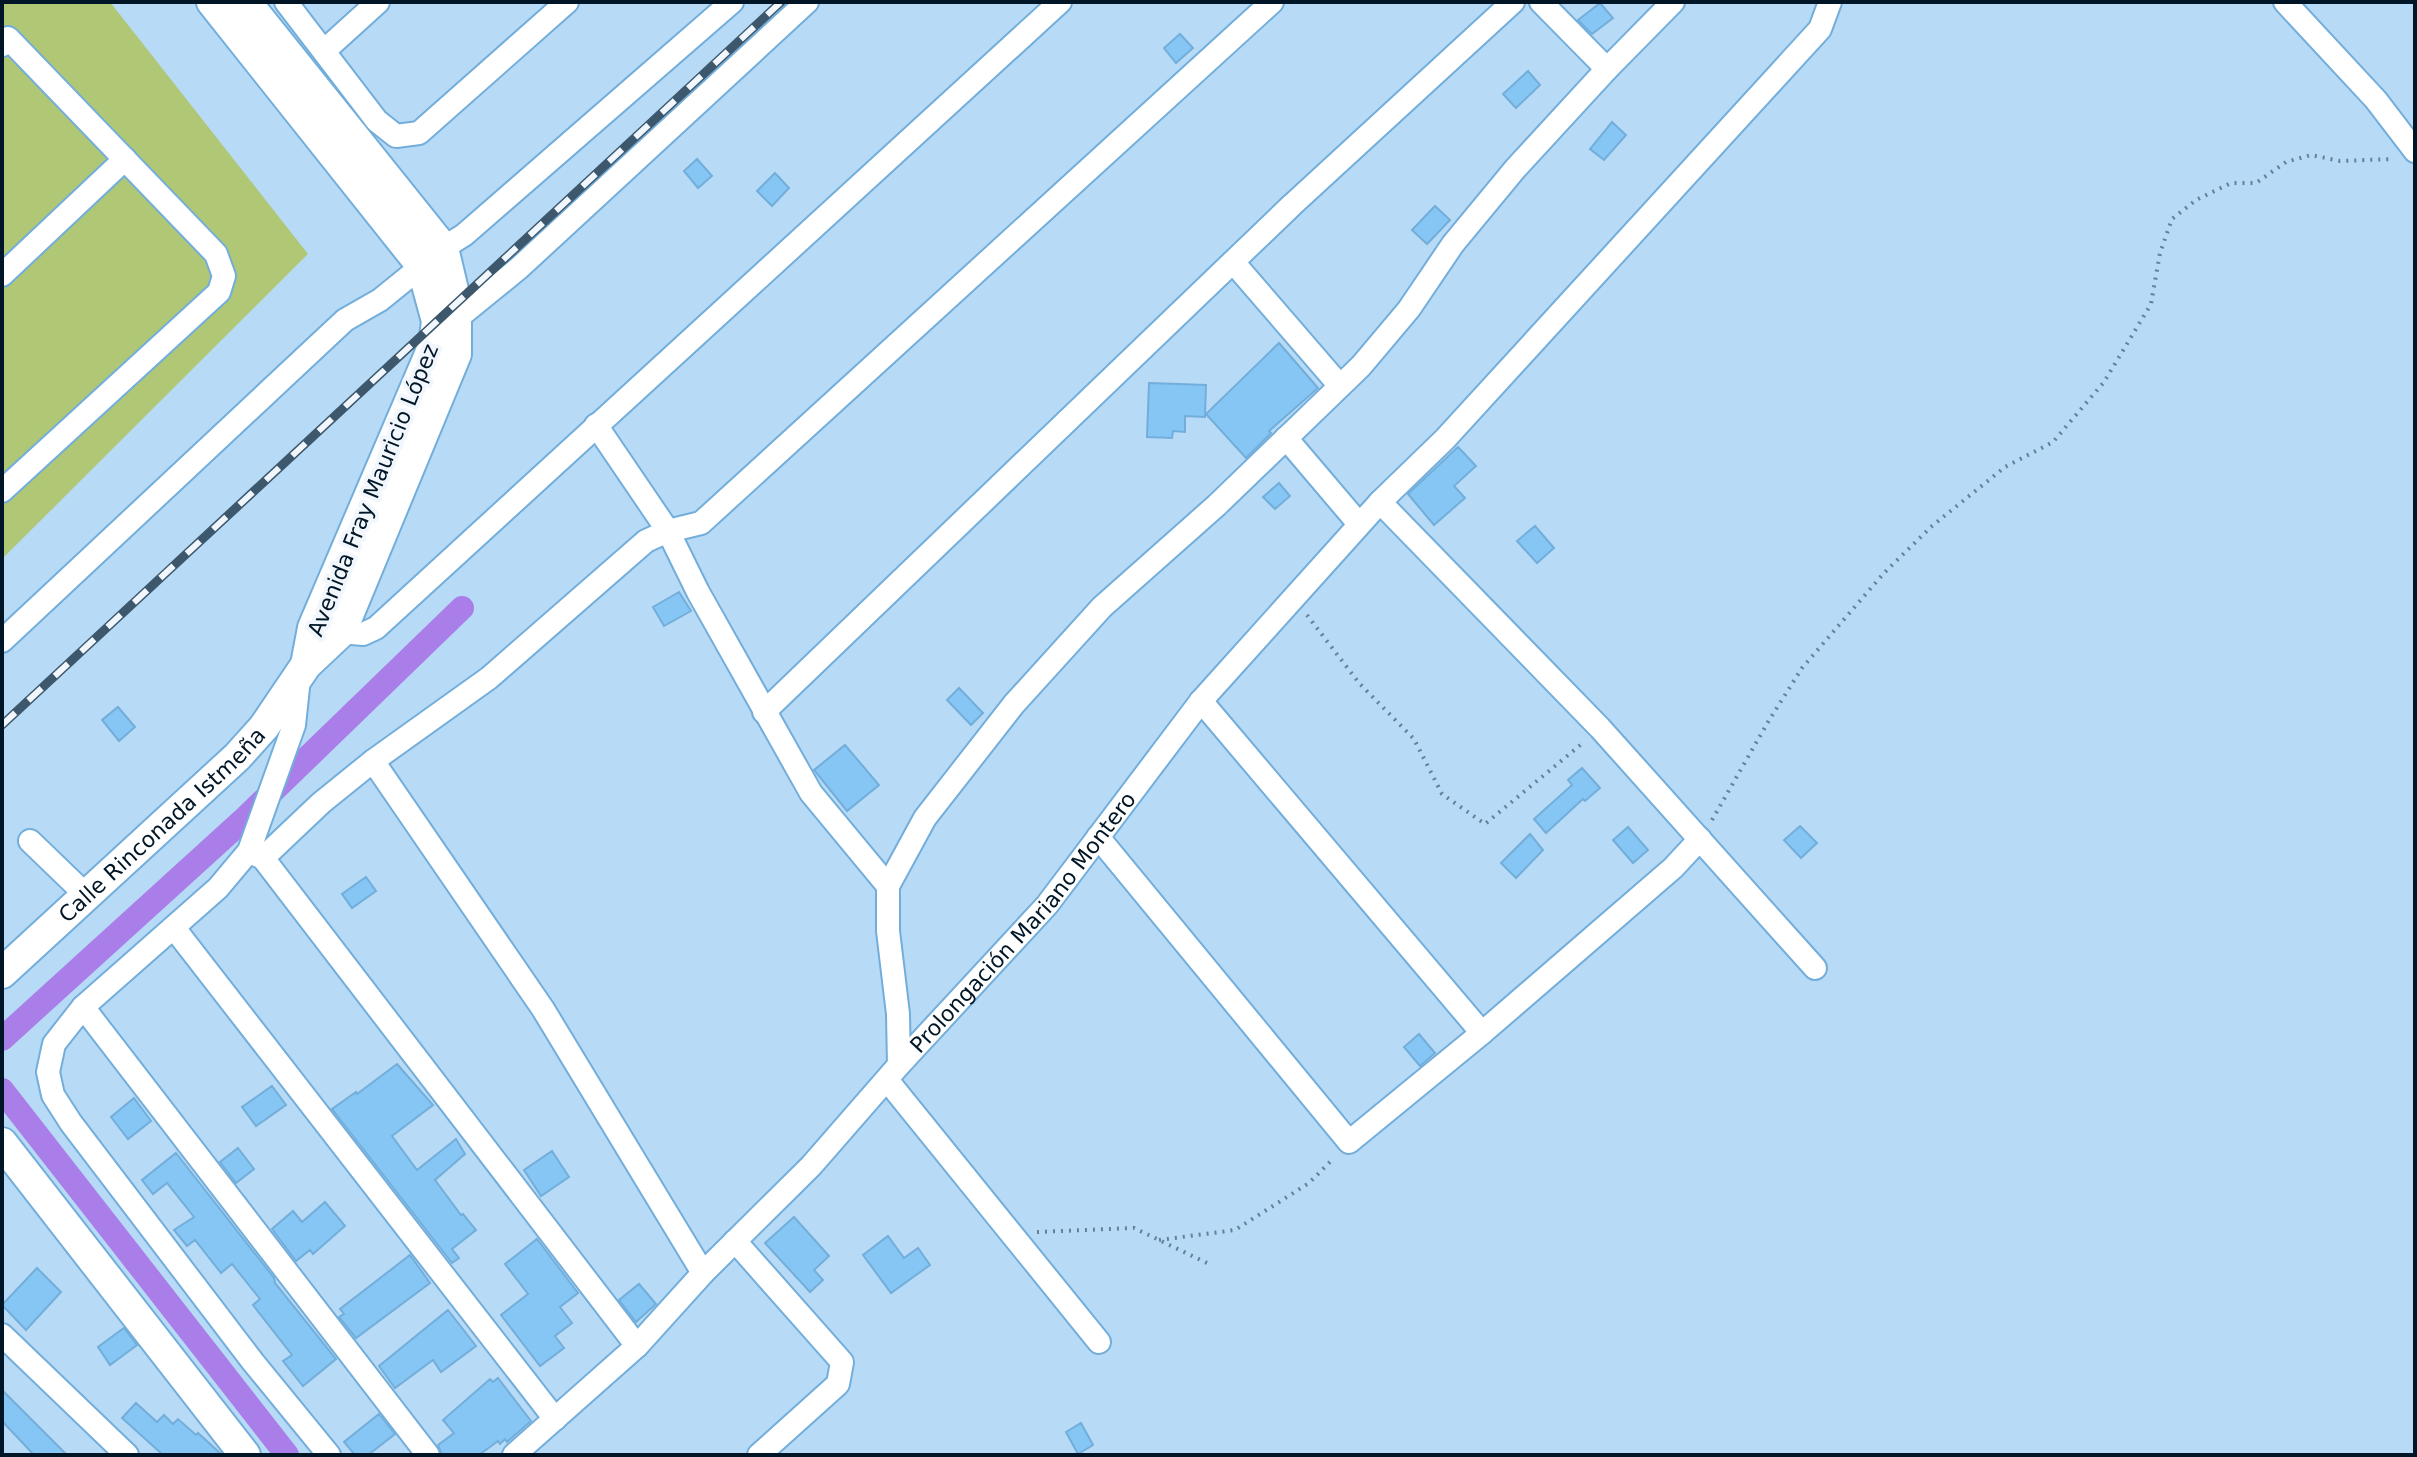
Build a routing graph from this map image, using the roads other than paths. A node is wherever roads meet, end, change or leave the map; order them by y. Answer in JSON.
{"nodes":[{"id":1,"x":212,"y":2,"type":"edge"},
{"id":2,"x":246,"y":2,"type":"edge"},
{"id":3,"x":286,"y":2,"type":"edge"},
{"id":4,"x":378,"y":2,"type":"edge"},
{"id":5,"x":567,"y":2,"type":"edge"},
{"id":6,"x":732,"y":2,"type":"edge"},
{"id":7,"x":807,"y":2,"type":"edge"},
{"id":8,"x":1060,"y":2,"type":"edge"},
{"id":9,"x":1272,"y":2,"type":"edge"},
{"id":10,"x":1513,"y":2,"type":"edge"},
{"id":11,"x":1541,"y":2,"type":"edge"},
{"id":12,"x":1673,"y":2,"type":"edge"},
{"id":13,"x":1830,"y":2,"type":"edge"},
{"id":14,"x":2285,"y":2,"type":"edge"},
{"id":15,"x":4,"y":38,"type":"edge"},
{"id":16,"x":324,"y":51,"type":"junction"},
{"id":17,"x":1607,"y":69,"type":"junction"},
{"id":18,"x":2408,"y":155,"type":"edge"},
{"id":19,"x":125,"y":159,"type":"junction"},
{"id":20,"x":432,"y":257,"type":"junction"},
{"id":21,"x":1233,"y":262,"type":"junction"},
{"id":22,"x":2,"y":275,"type":"edge"},
{"id":23,"x":446,"y":328,"type":"junction"},
{"id":24,"x":1340,"y":386,"type":"junction"},
{"id":25,"x":596,"y":425,"type":"junction"},
{"id":26,"x":1286,"y":438,"type":"junction"},
{"id":27,"x":2,"y":491,"type":"edge"},
{"id":28,"x":1380,"y":502,"type":"junction"},
{"id":29,"x":1359,"y":524,"type":"junction"},
{"id":30,"x":668,"y":531,"type":"junction"},
{"id":31,"x":327,"y":630,"type":"junction"},
{"id":32,"x":2,"y":641,"type":"edge"},
{"id":33,"x":303,"y":670,"type":"junction"},
{"id":34,"x":1201,"y":701,"type":"junction"},
{"id":35,"x":764,"y":712,"type":"junction"},
{"id":36,"x":373,"y":761,"type":"junction"},
{"id":37,"x":1098,"y":837,"type":"junction"},
{"id":38,"x":1700,"y":839,"type":"junction"},
{"id":39,"x":30,"y":841,"type":"dead end"},
{"id":40,"x":256,"y":855,"type":"junction"},
{"id":41,"x":888,"y":886,"type":"junction"},
{"id":42,"x":86,"y":895,"type":"junction"},
{"id":43,"x":174,"y":928,"type":"junction"},
{"id":44,"x":1815,"y":968,"type":"dead end"},
{"id":45,"x":2,"y":973,"type":"edge"},
{"id":46,"x":83,"y":1007,"type":"junction"},
{"id":47,"x":1482,"y":1033,"type":"junction"},
{"id":48,"x":893,"y":1072,"type":"junction"},
{"id":49,"x":2,"y":1143,"type":"edge"},
{"id":50,"x":735,"y":1241,"type":"junction"},
{"id":51,"x":703,"y":1273,"type":"junction"},
{"id":52,"x":2,"y":1335,"type":"edge"},
{"id":53,"x":1099,"y":1342,"type":"dead end"},
{"id":54,"x":637,"y":1346,"type":"junction"},
{"id":55,"x":555,"y":1419,"type":"junction"},
{"id":56,"x":127,"y":1455,"type":"edge"},
{"id":57,"x":245,"y":1455,"type":"edge"},
{"id":58,"x":329,"y":1455,"type":"edge"},
{"id":59,"x":428,"y":1455,"type":"edge"},
{"id":60,"x":514,"y":1455,"type":"edge"},
{"id":61,"x":759,"y":1455,"type":"edge"}],
"edges":[{"from":1,"to":20,"type":"street","name":"Avenida Fray Mauricio López"},
{"from":2,"to":20,"type":"street","name":"Avenida Fray Mauricio López"},
{"from":3,"to":16,"type":"street"},
{"from":4,"to":16,"type":"street"},
{"from":5,"to":16,"type":"street"},
{"from":6,"to":20,"type":"street"},
{"from":7,"to":23,"type":"street"},
{"from":8,"to":25,"type":"street"},
{"from":9,"to":30,"type":"street"},
{"from":10,"to":21,"type":"street"},
{"from":11,"to":17,"type":"street"},
{"from":12,"to":17,"type":"street"},
{"from":13,"to":28,"type":"street","name":"Prolongación Mariano Montero"},
{"from":14,"to":18,"type":"street"},
{"from":15,"to":19,"type":"street"},
{"from":17,"to":24,"type":"street"},
{"from":19,"to":22,"type":"street"},
{"from":19,"to":27,"type":"street"},
{"from":20,"to":23,"type":"street","name":"Avenida Fray Mauricio López"},
{"from":20,"to":32,"type":"street"},
{"from":21,"to":24,"type":"street"},
{"from":21,"to":35,"type":"street"},
{"from":23,"to":31,"type":"street","name":"Avenida Fray Mauricio López"},
{"from":24,"to":26,"type":"street"},
{"from":25,"to":30,"type":"street"},
{"from":25,"to":31,"type":"street"},
{"from":26,"to":29,"type":"street"},
{"from":26,"to":41,"type":"street"},
{"from":28,"to":29,"type":"street","name":"Prolongación Mariano Montero"},
{"from":28,"to":38,"type":"street"},
{"from":29,"to":34,"type":"street","name":"Prolongación Mariano Montero"},
{"from":30,"to":35,"type":"street"},
{"from":30,"to":36,"type":"street"},
{"from":31,"to":33,"type":"street","name":"Avenida Fray Mauricio López"},
{"from":33,"to":40,"type":"street"},
{"from":33,"to":42,"type":"street","name":"Calle Rinconada Istmeña"},
{"from":34,"to":37,"type":"street","name":"Prolongación Mariano Montero"},
{"from":34,"to":47,"type":"street"},
{"from":35,"to":41,"type":"street"},
{"from":36,"to":40,"type":"street"},
{"from":36,"to":51,"type":"street"},
{"from":37,"to":47,"type":"street"},
{"from":37,"to":48,"type":"street","name":"Prolongación Mariano Montero"},
{"from":38,"to":44,"type":"street"},
{"from":38,"to":47,"type":"street"},
{"from":39,"to":42,"type":"street"},
{"from":40,"to":43,"type":"street"},
{"from":40,"to":54,"type":"street"},
{"from":41,"to":48,"type":"street"},
{"from":42,"to":45,"type":"street","name":"Calle Rinconada Istmeña"},
{"from":43,"to":46,"type":"street"},
{"from":43,"to":55,"type":"street"},
{"from":46,"to":58,"type":"street"},
{"from":46,"to":59,"type":"street"},
{"from":48,"to":50,"type":"street","name":"Prolongación Mariano Montero"},
{"from":48,"to":53,"type":"street"},
{"from":49,"to":57,"type":"street"},
{"from":50,"to":51,"type":"street","name":"Prolongación Mariano Montero"},
{"from":50,"to":61,"type":"street"},
{"from":51,"to":54,"type":"street","name":"Prolongación Mariano Montero"},
{"from":52,"to":56,"type":"street"},
{"from":54,"to":55,"type":"street","name":"Prolongación Mariano Montero"},
{"from":55,"to":60,"type":"street","name":"Prolongación Mariano Montero"}]}
